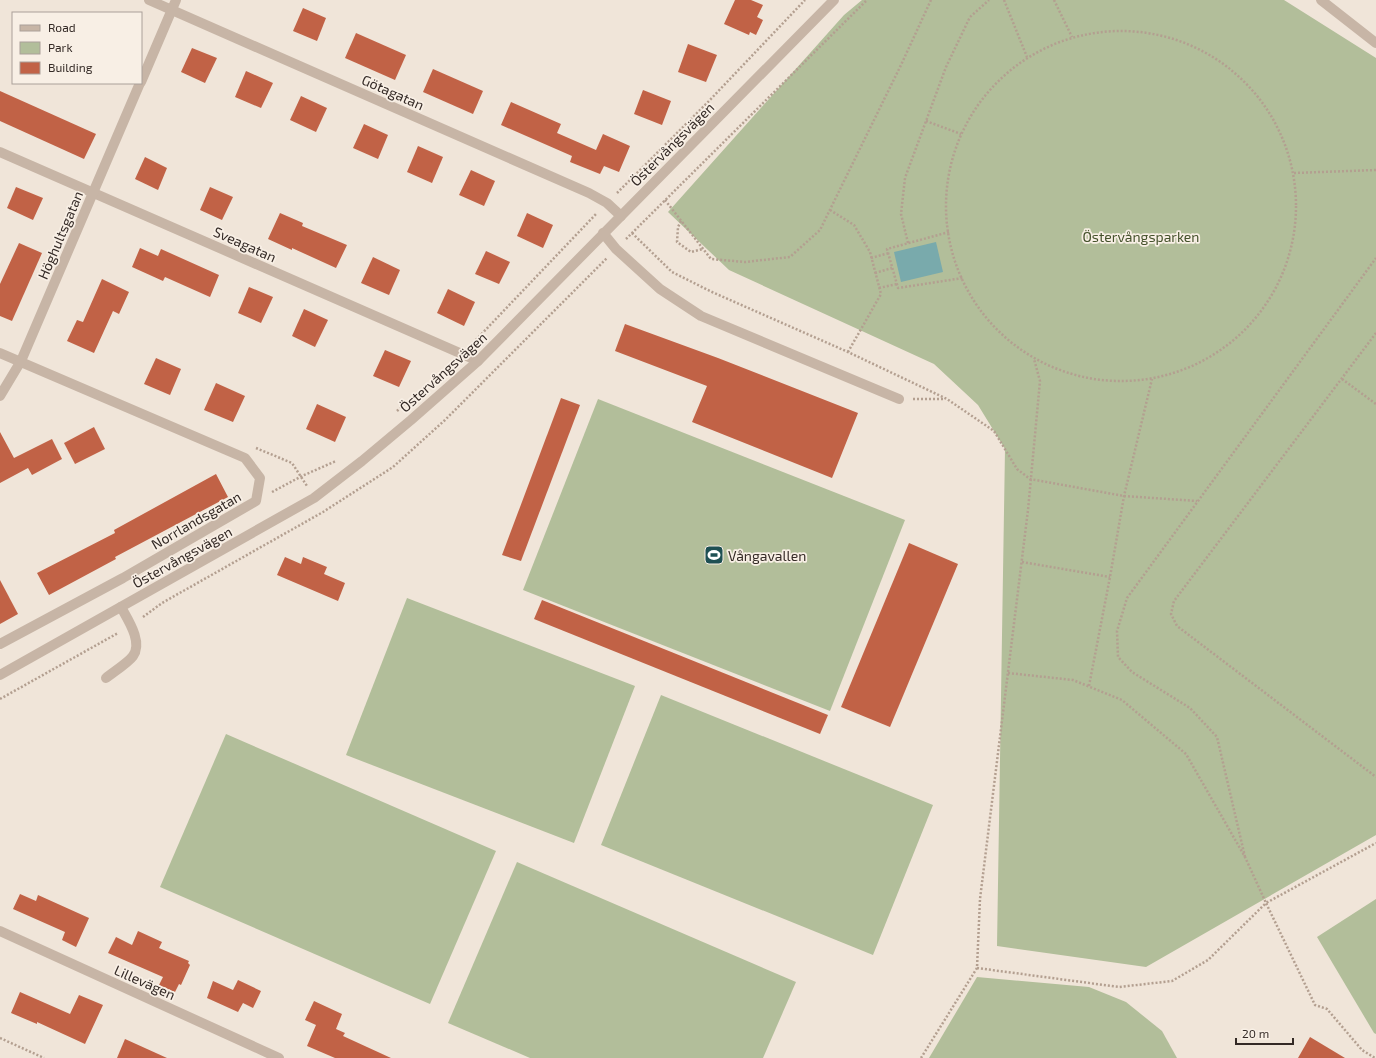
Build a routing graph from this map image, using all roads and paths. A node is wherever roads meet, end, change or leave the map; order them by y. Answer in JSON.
{"nodes":[{"id":1,"x":149,"y":0,"type":"edge"},
{"id":2,"x":176,"y":0,"type":"edge"},
{"id":3,"x":805,"y":0,"type":"edge"},
{"id":4,"x":931,"y":0,"type":"edge"},
{"id":5,"x":989,"y":0,"type":"edge"},
{"id":6,"x":1004,"y":0,"type":"edge"},
{"id":7,"x":1054,"y":0,"type":"edge"},
{"id":8,"x":1321,"y":0,"type":"edge"},
{"id":9,"x":828,"y":2,"type":"edge"},
{"id":10,"x":172,"y":10,"type":"junction"},
{"id":11,"x":1072,"y":37,"type":"junction"},
{"id":12,"x":1376,"y":43,"type":"edge"},
{"id":13,"x":1027,"y":57,"type":"junction"},
{"id":14,"x":142,"y":80,"type":"edge"},
{"id":15,"x":140,"y":84,"type":"edge"},
{"id":16,"x":926,"y":120,"type":"junction"},
{"id":17,"x":962,"y":134,"type":"junction"},
{"id":18,"x":0,"y":152,"type":"edge"},
{"id":19,"x":1376,"y":170,"type":"edge"},
{"id":20,"x":1294,"y":173,"type":"junction"},
{"id":21,"x":93,"y":192,"type":"junction"},
{"id":22,"x":665,"y":200,"type":"dead end"},
{"id":23,"x":607,"y":203,"type":"junction"},
{"id":24,"x":830,"y":210,"type":"junction"},
{"id":25,"x":620,"y":216,"type":"junction"},
{"id":26,"x":682,"y":221,"type":"junction"},
{"id":27,"x":949,"y":232,"type":"junction"},
{"id":28,"x":603,"y":233,"type":"junction"},
{"id":29,"x":632,"y":233,"type":"dead end"},
{"id":30,"x":908,"y":243,"type":"junction"},
{"id":31,"x":703,"y":249,"type":"junction"},
{"id":32,"x":889,"y":253,"type":"junction"},
{"id":33,"x":871,"y":258,"type":"junction"},
{"id":34,"x":1376,"y":258,"type":"edge"},
{"id":35,"x":892,"y":268,"type":"junction"},
{"id":36,"x":875,"y":273,"type":"junction"},
{"id":37,"x":963,"y":278,"type":"junction"},
{"id":38,"x":897,"y":284,"type":"junction"},
{"id":39,"x":879,"y":288,"type":"junction"},
{"id":40,"x":1376,"y":333,"type":"edge"},
{"id":41,"x":1372,"y":339,"type":"junction"},
{"id":42,"x":1376,"y":342,"type":"edge"},
{"id":43,"x":848,"y":352,"type":"junction"},
{"id":44,"x":0,"y":353,"type":"edge"},
{"id":45,"x":462,"y":354,"type":"junction"},
{"id":46,"x":1034,"y":359,"type":"junction"},
{"id":47,"x":21,"y":361,"type":"junction"},
{"id":48,"x":478,"y":361,"type":"junction"},
{"id":49,"x":1152,"y":379,"type":"junction"},
{"id":50,"x":1342,"y":379,"type":"junction"},
{"id":51,"x":0,"y":396,"type":"edge"},
{"id":52,"x":900,"y":399,"type":"joint"},
{"id":53,"x":947,"y":399,"type":"junction"},
{"id":54,"x":408,"y":401,"type":"dead end"},
{"id":55,"x":1376,"y":404,"type":"edge"},
{"id":56,"x":396,"y":412,"type":"dead end"},
{"id":57,"x":254,"y":447,"type":"dead end"},
{"id":58,"x":341,"y":459,"type":"dead end"},
{"id":59,"x":302,"y":476,"type":"junction"},
{"id":60,"x":1030,"y":479,"type":"junction"},
{"id":61,"x":1124,"y":496,"type":"junction"},
{"id":62,"x":314,"y":498,"type":"junction"},
{"id":63,"x":256,"y":501,"type":"junction"},
{"id":64,"x":1198,"y":501,"type":"junction"},
{"id":65,"x":323,"y":512,"type":"dead end"},
{"id":66,"x":1022,"y":562,"type":"junction"},
{"id":67,"x":1110,"y":577,"type":"junction"},
{"id":68,"x":121,"y":607,"type":"junction"},
{"id":69,"x":0,"y":644,"type":"edge"},
{"id":70,"x":1008,"y":673,"type":"junction"},
{"id":71,"x":0,"y":675,"type":"edge"},
{"id":72,"x":106,"y":678,"type":"dead end"},
{"id":73,"x":1089,"y":686,"type":"junction"},
{"id":74,"x":1376,"y":777,"type":"edge"},
{"id":75,"x":1376,"y":843,"type":"edge"},
{"id":76,"x":1245,"y":857,"type":"junction"},
{"id":77,"x":1266,"y":903,"type":"junction"},
{"id":78,"x":0,"y":931,"type":"edge"},
{"id":79,"x":977,"y":968,"type":"junction"},
{"id":80,"x":0,"y":1038,"type":"edge"},
{"id":81,"x":44,"y":1058,"type":"edge"},
{"id":82,"x":279,"y":1058,"type":"edge"},
{"id":83,"x":921,"y":1058,"type":"edge"},
{"id":84,"x":1375,"y":1058,"type":"edge"}],
"edges":[{"from":1,"to":10,"type":"street","name":"Götagatan"},
{"from":2,"to":10,"type":"street","name":"Höghultsgatan"},
{"from":3,"to":23,"type":"path"},
{"from":4,"to":24,"type":"path"},
{"from":5,"to":16,"type":"path"},
{"from":6,"to":13,"type":"path"},
{"from":7,"to":11,"type":"path"},
{"from":8,"to":12,"type":"street"},
{"from":9,"to":25,"type":"street","name":"Östervångsvägen"},
{"from":10,"to":14,"type":"street","name":"Höghultsgatan"},
{"from":10,"to":23,"type":"street","name":"Götagatan"},
{"from":11,"to":13,"type":"path"},
{"from":11,"to":20,"type":"path"},
{"from":13,"to":17,"type":"path"},
{"from":15,"to":21,"type":"street","name":"Höghultsgatan"},
{"from":16,"to":17,"type":"path"},
{"from":16,"to":30,"type":"path"},
{"from":17,"to":27,"type":"path"},
{"from":18,"to":21,"type":"street","name":"Sveagatan"},
{"from":19,"to":20,"type":"path"},
{"from":20,"to":49,"type":"path"},
{"from":21,"to":45,"type":"street","name":"Sveagatan"},
{"from":21,"to":47,"type":"street","name":"Höghultsgatan"},
{"from":22,"to":26,"type":"path"},
{"from":23,"to":25,"type":"street","name":"Götagatan"},
{"from":23,"to":45,"type":"path"},
{"from":24,"to":31,"type":"path"},
{"from":24,"to":33,"type":"path"},
{"from":25,"to":28,"type":"street","name":"Östervångsvägen"},
{"from":26,"to":31,"type":"path"},
{"from":26,"to":31,"type":"path"},
{"from":27,"to":30,"type":"path"},
{"from":27,"to":37,"type":"path"},
{"from":28,"to":48,"type":"street","name":"Östervångsvägen"},
{"from":28,"to":52,"type":"street"},
{"from":29,"to":43,"type":"path"},
{"from":30,"to":32,"type":"path"},
{"from":32,"to":33,"type":"path"},
{"from":32,"to":35,"type":"path"},
{"from":33,"to":36,"type":"path"},
{"from":34,"to":64,"type":"path"},
{"from":35,"to":36,"type":"path"},
{"from":35,"to":38,"type":"path"},
{"from":36,"to":39,"type":"path"},
{"from":37,"to":38,"type":"path"},
{"from":37,"to":46,"type":"path"},
{"from":38,"to":39,"type":"path"},
{"from":39,"to":43,"type":"path"},
{"from":40,"to":41,"type":"path"},
{"from":41,"to":42,"type":"path"},
{"from":41,"to":50,"type":"path"},
{"from":43,"to":53,"type":"path"},
{"from":44,"to":47,"type":"street","name":"Norrlandsgatan"},
{"from":45,"to":48,"type":"street","name":"Sveagatan"},
{"from":46,"to":49,"type":"path"},
{"from":46,"to":60,"type":"path"},
{"from":47,"to":51,"type":"street","name":"Höghultsgatan"},
{"from":47,"to":63,"type":"street","name":"Norrlandsgatan"},
{"from":48,"to":62,"type":"street","name":"Östervångsvägen"},
{"from":49,"to":61,"type":"path"},
{"from":50,"to":55,"type":"path"},
{"from":50,"to":74,"type":"path"},
{"from":52,"to":53,"type":"path"},
{"from":53,"to":60,"type":"path"},
{"from":54,"to":56,"type":"path"},
{"from":57,"to":59,"type":"path"},
{"from":58,"to":59,"type":"path"},
{"from":59,"to":62,"type":"path"},
{"from":59,"to":63,"type":"path"},
{"from":60,"to":61,"type":"path"},
{"from":60,"to":66,"type":"path"},
{"from":61,"to":64,"type":"path"},
{"from":61,"to":67,"type":"path"},
{"from":62,"to":65,"type":"path"},
{"from":62,"to":68,"type":"street","name":"Östervångsvägen"},
{"from":63,"to":69,"type":"street","name":"Norrlandsgatan"},
{"from":64,"to":76,"type":"path"},
{"from":66,"to":67,"type":"path"},
{"from":66,"to":70,"type":"path"},
{"from":67,"to":73,"type":"path"},
{"from":68,"to":71,"type":"street","name":"Östervångsvägen"},
{"from":68,"to":72,"type":"street"},
{"from":70,"to":73,"type":"path"},
{"from":70,"to":79,"type":"path"},
{"from":73,"to":76,"type":"path"},
{"from":75,"to":77,"type":"path"},
{"from":76,"to":77,"type":"path"},
{"from":77,"to":79,"type":"path"},
{"from":77,"to":84,"type":"path"},
{"from":78,"to":82,"type":"street","name":"Lillevägen"},
{"from":79,"to":83,"type":"path"},
{"from":80,"to":81,"type":"path"}]}
